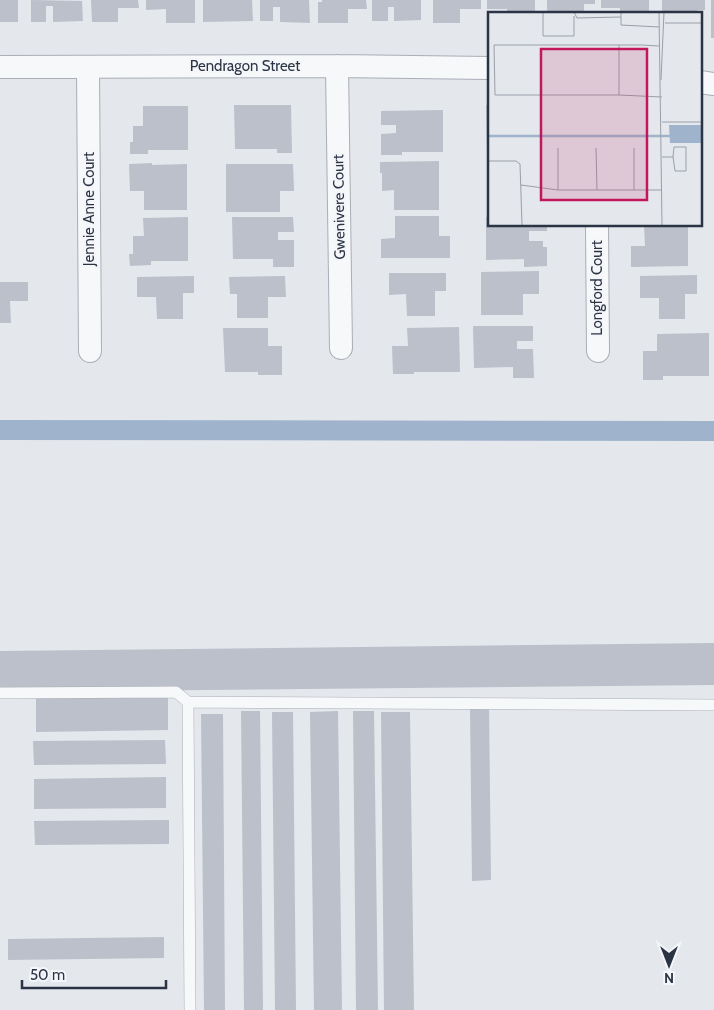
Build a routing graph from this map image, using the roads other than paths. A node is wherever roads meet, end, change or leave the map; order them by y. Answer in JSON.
{"nodes":[{"id":1,"x":336,"y":66,"type":"junction"},
{"id":2,"x":0,"y":67,"type":"edge"},
{"id":3,"x":88,"y":67,"type":"junction"},
{"id":4,"x":488,"y":68,"type":"edge"},
{"id":5,"x":597,"y":226,"type":"edge"},
{"id":6,"x":341,"y":348,"type":"dead end"},
{"id":7,"x":90,"y":352,"type":"dead end"},
{"id":8,"x":598,"y":352,"type":"dead end"},
{"id":9,"x":0,"y":694,"type":"edge"},
{"id":10,"x":188,"y":702,"type":"junction"},
{"id":11,"x":714,"y":706,"type":"edge"},
{"id":12,"x":190,"y":1010,"type":"edge"}],
"edges":[{"from":1,"to":3,"type":"street","name":"Pendragon Street"},
{"from":1,"to":4,"type":"street","name":"Pendragon Street"},
{"from":1,"to":6,"type":"street","name":"Gwenivere Court"},
{"from":2,"to":3,"type":"street","name":"Pendragon Street"},
{"from":3,"to":7,"type":"street","name":"Jennie Anne Court"},
{"from":5,"to":8,"type":"street","name":"Longford Court"},
{"from":9,"to":10,"type":"lane"},
{"from":10,"to":11,"type":"lane"},
{"from":10,"to":12,"type":"lane"}]}
